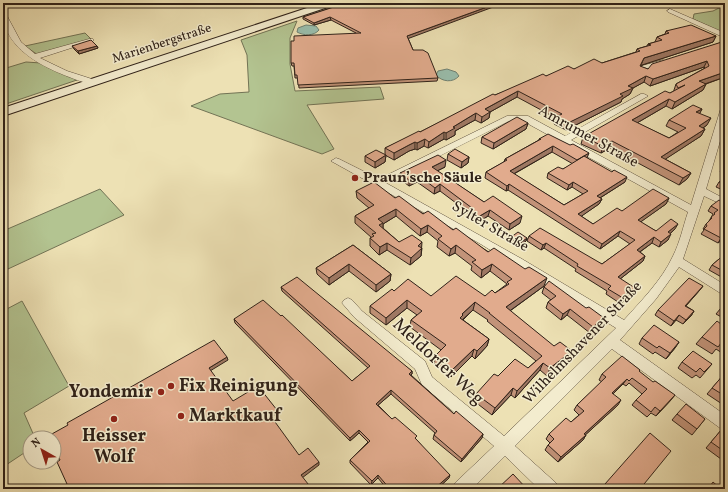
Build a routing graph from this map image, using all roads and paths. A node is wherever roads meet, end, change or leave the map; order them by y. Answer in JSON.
{"nodes":[{"id":1,"x":331,"y":3,"type":"edge"},
{"id":2,"x":670,"y":12,"type":"dead end"},
{"id":3,"x":3,"y":14,"type":"edge"},
{"id":4,"x":725,"y":36,"type":"edge"},
{"id":5,"x":91,"y":40,"type":"edge"},
{"id":6,"x":34,"y":57,"type":"junction"},
{"id":7,"x":667,"y":61,"type":"edge"},
{"id":8,"x":643,"y":72,"type":"edge"},
{"id":9,"x":92,"y":82,"type":"junction"},
{"id":10,"x":644,"y":96,"type":"dead end"},
{"id":11,"x":725,"y":108,"type":"edge"},
{"id":12,"x":3,"y":112,"type":"edge"},
{"id":13,"x":723,"y":125,"type":"edge"},
{"id":14,"x":564,"y":140,"type":"junction"},
{"id":15,"x":336,"y":161,"type":"dead end"},
{"id":16,"x":379,"y":183,"type":"junction"},
{"id":17,"x":702,"y":191,"type":"junction"},
{"id":18,"x":725,"y":203,"type":"edge"},
{"id":19,"x":694,"y":212,"type":"junction"},
{"id":20,"x":677,"y":261,"type":"junction"},
{"id":21,"x":725,"y":291,"type":"edge"},
{"id":22,"x":348,"y":303,"type":"dead end"},
{"id":23,"x":625,"y":327,"type":"junction"},
{"id":24,"x":610,"y":342,"type":"junction"},
{"id":25,"x":725,"y":423,"type":"edge"},
{"id":26,"x":505,"y":446,"type":"junction"},
{"id":27,"x":461,"y":489,"type":"edge"},
{"id":28,"x":550,"y":489,"type":"edge"}],
"edges":[{"from":1,"to":9,"type":"main road","name":"Marienbergstraße"},
{"from":2,"to":4,"type":"street"},
{"from":3,"to":6,"type":"street"},
{"from":5,"to":6,"type":"street"},
{"from":6,"to":9,"type":"street"},
{"from":7,"to":8,"type":"street"},
{"from":9,"to":12,"type":"main road","name":"Marienbergstraße"},
{"from":10,"to":14,"type":"street"},
{"from":11,"to":13,"type":"street","name":"Wilhelmshavener Straße"},
{"from":13,"to":17,"type":"street","name":"Wilhelmshavener Straße"},
{"from":14,"to":16,"type":"street","name":"Amrumer Straße"},
{"from":14,"to":19,"type":"street","name":"Amrumer Straße"},
{"from":15,"to":16,"type":"street","name":"Sylter Straße"},
{"from":16,"to":23,"type":"street","name":"Sylter Straße"},
{"from":17,"to":18,"type":"street"},
{"from":17,"to":19,"type":"street","name":"Wilhelmshavener Straße"},
{"from":19,"to":20,"type":"street","name":"Wilhelmshavener Straße"},
{"from":20,"to":21,"type":"street"},
{"from":20,"to":23,"type":"street","name":"Wilhelmshavener Straße"},
{"from":22,"to":26,"type":"street","name":"Meldorfer Weg"},
{"from":23,"to":24,"type":"street","name":"Wilhelmshavener Straße"},
{"from":24,"to":25,"type":"street"},
{"from":24,"to":26,"type":"street","name":"Wilhelmshavener Straße"},
{"from":26,"to":27,"type":"street","name":"Wilhelmshavener Straße"},
{"from":26,"to":28,"type":"street","name":"Meldorfer Weg"}]}
